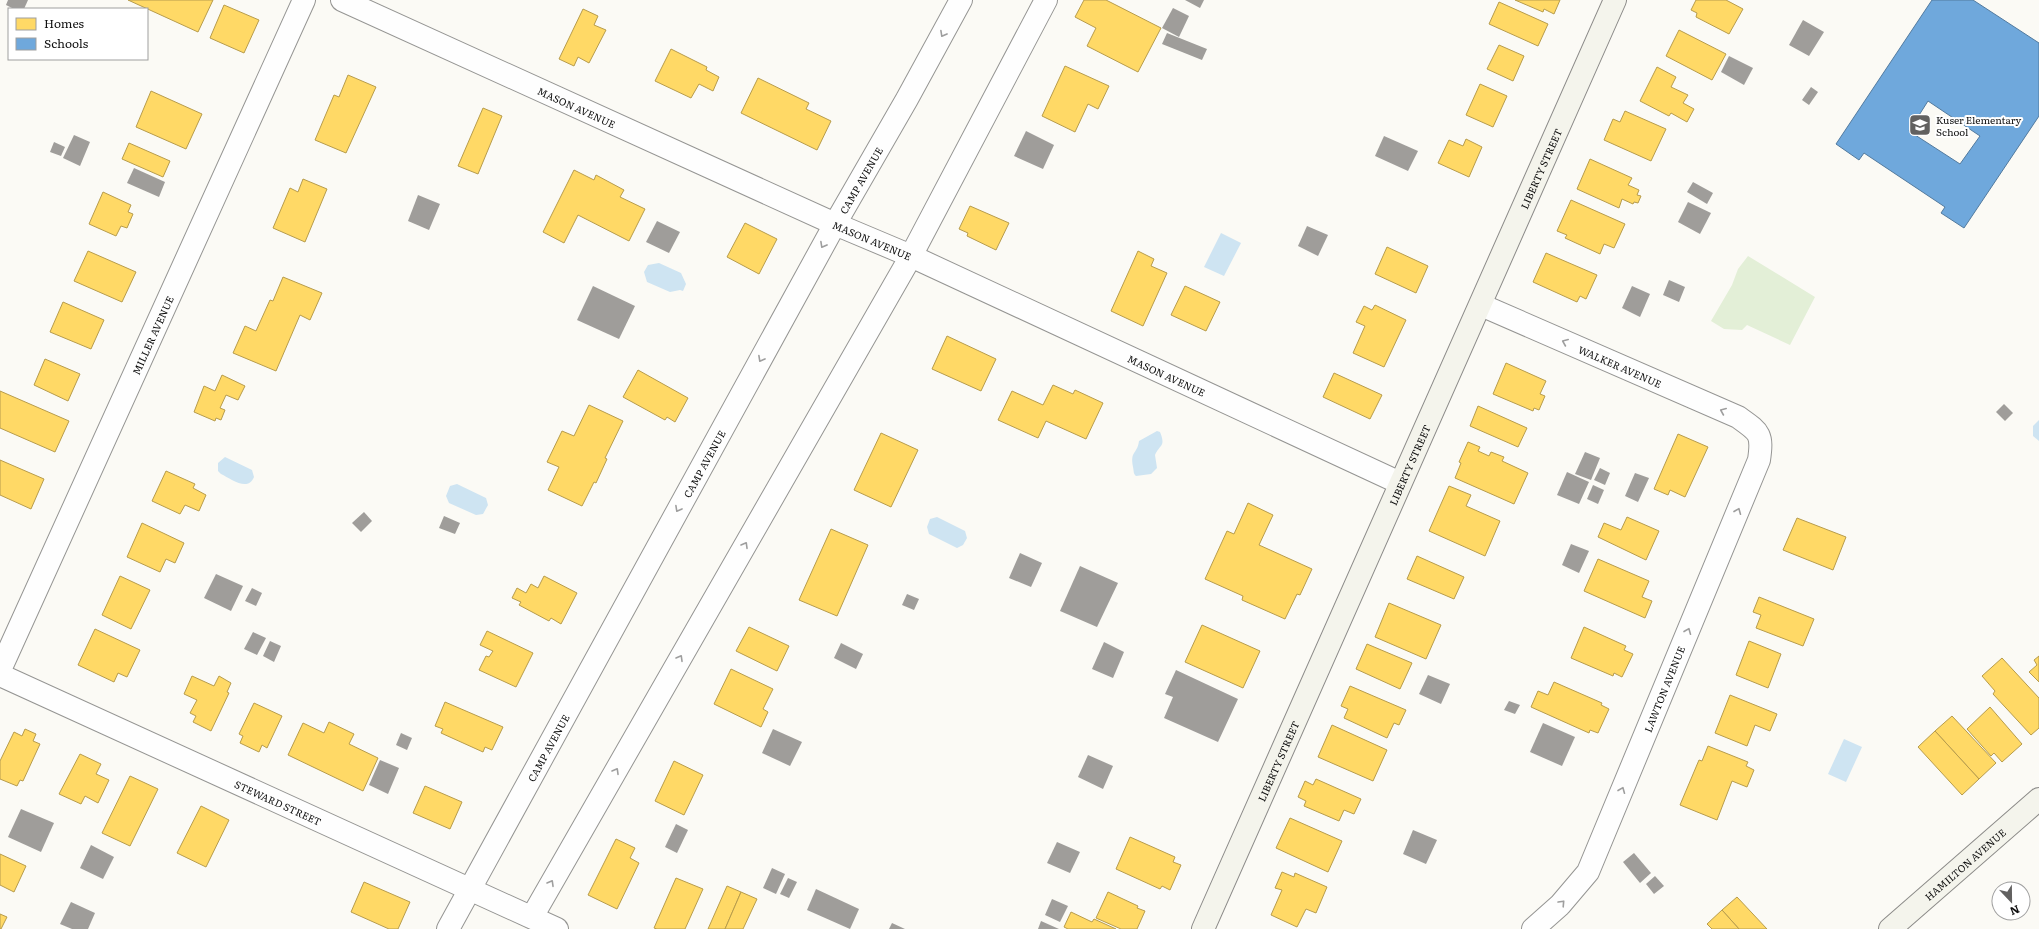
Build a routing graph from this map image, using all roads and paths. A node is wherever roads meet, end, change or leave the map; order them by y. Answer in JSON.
{"nodes":[{"id":1,"x":304,"y":0,"type":"edge"},
{"id":2,"x":342,"y":0,"type":"edge"},
{"id":3,"x":961,"y":0,"type":"edge"},
{"id":4,"x":1046,"y":0,"type":"edge"},
{"id":5,"x":1615,"y":0,"type":"edge"},
{"id":6,"x":835,"y":224,"type":"junction"},
{"id":7,"x":911,"y":256,"type":"junction"},
{"id":8,"x":1481,"y":305,"type":"junction"},
{"id":9,"x":1757,"y":430,"type":"joint"},
{"id":10,"x":1400,"y":483,"type":"junction"},
{"id":11,"x":0,"y":670,"type":"edge"},
{"id":12,"x":0,"y":674,"type":"edge"},
{"id":13,"x":2039,"y":799,"type":"edge"},
{"id":14,"x":469,"y":889,"type":"junction"},
{"id":15,"x":532,"y":917,"type":"junction"},
{"id":16,"x":448,"y":929,"type":"edge"},
{"id":17,"x":557,"y":929,"type":"edge"},
{"id":18,"x":1203,"y":929,"type":"edge"},
{"id":19,"x":1533,"y":929,"type":"edge"},
{"id":20,"x":1890,"y":929,"type":"edge"}],
"edges":[{"from":1,"to":11,"type":"street","name":"MILLER AVENUE"},
{"from":2,"to":6,"type":"street","name":"MASON AVENUE"},
{"from":3,"to":6,"type":"street","name":"CAMP AVENUE","one_way":true},
{"from":4,"to":7,"type":"street"},
{"from":5,"to":8,"type":"street","name":"LIBERTY STREET"},
{"from":6,"to":7,"type":"street","name":"MASON AVENUE"},
{"from":6,"to":14,"type":"street","name":"CAMP AVENUE","one_way":true},
{"from":7,"to":10,"type":"street","name":"MASON AVENUE"},
{"from":15,"to":7,"type":"street","one_way":true},
{"from":9,"to":8,"type":"street","name":"WALKER AVENUE","one_way":true},
{"from":8,"to":10,"type":"street","name":"LIBERTY STREET"},
{"from":19,"to":9,"type":"street","name":"LAWTON AVENUE","one_way":true},
{"from":10,"to":18,"type":"street","name":"LIBERTY STREET"},
{"from":12,"to":14,"type":"street","name":"STEWARD STREET"},
{"from":13,"to":20,"type":"street","name":"HAMILTON AVENUE"},
{"from":14,"to":15,"type":"street","name":"STEWARD STREET"},
{"from":14,"to":16,"type":"street","name":"CAMP AVENUE"},
{"from":15,"to":17,"type":"street","name":"STEWARD STREET"}]}
